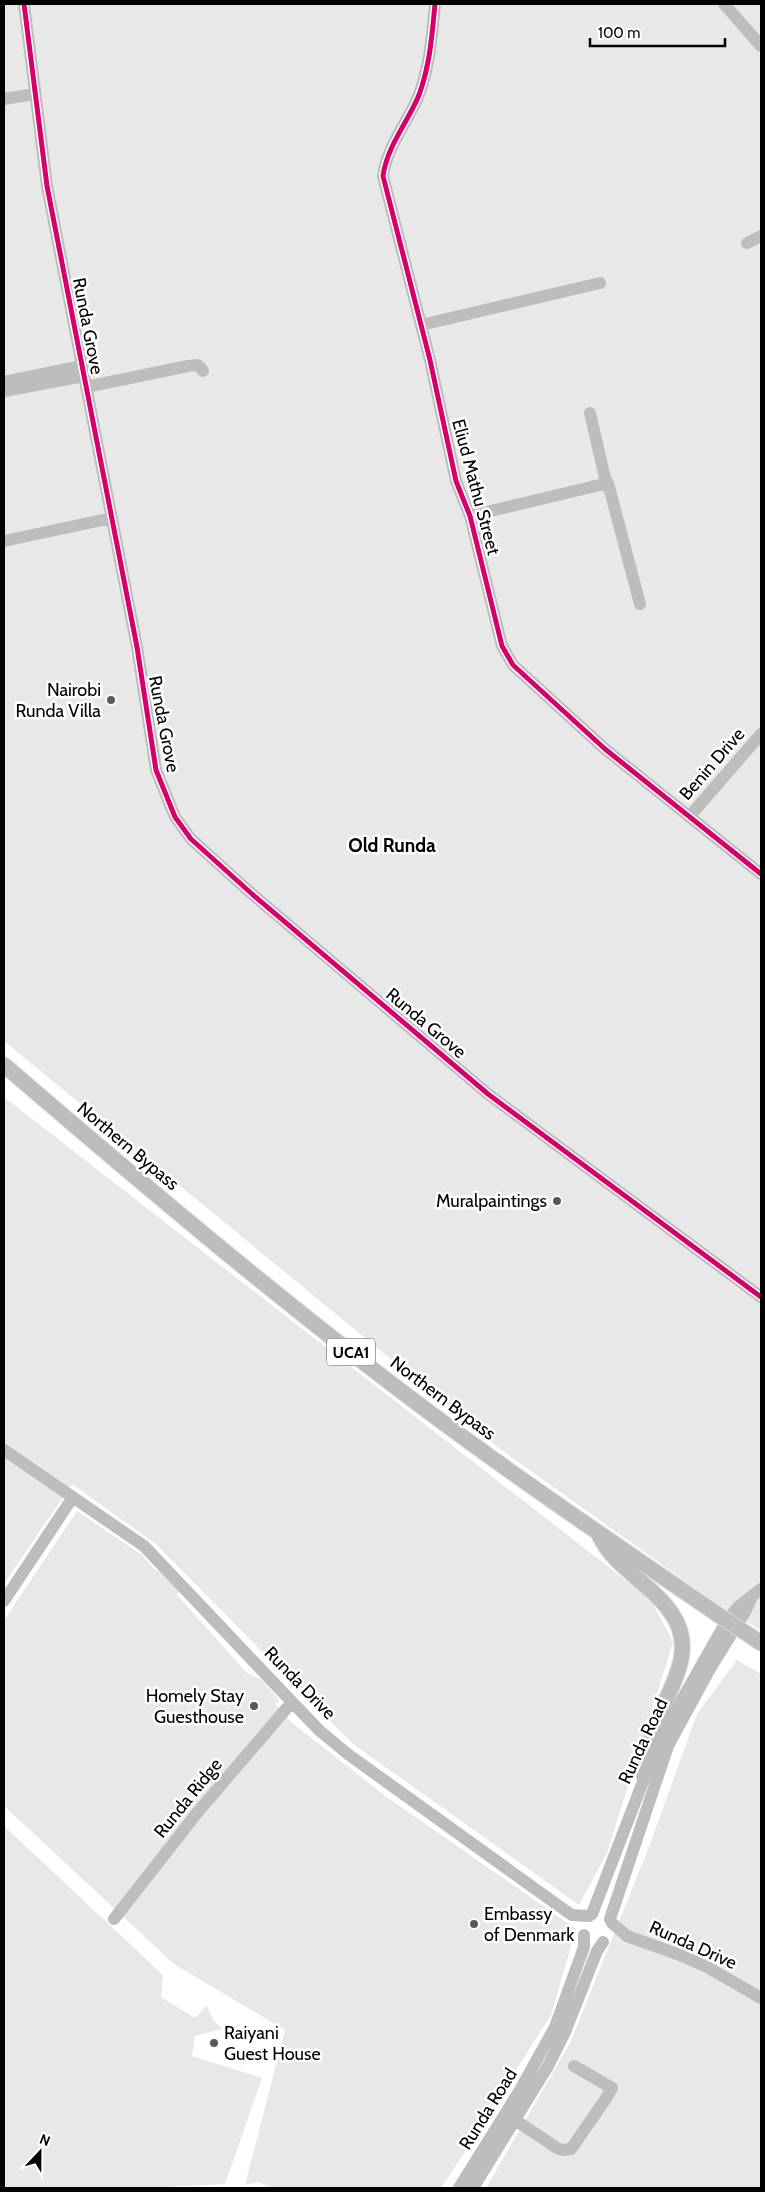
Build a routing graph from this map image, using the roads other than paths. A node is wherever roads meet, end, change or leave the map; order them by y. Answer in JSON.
{"nodes":[{"id":1,"x":24,"y":4,"type":"edge"},
{"id":2,"x":435,"y":4,"type":"edge"},
{"id":3,"x":724,"y":4,"type":"edge"},
{"id":4,"x":761,"y":46,"type":"edge"},
{"id":5,"x":35,"y":94,"type":"junction"},
{"id":6,"x":4,"y":99,"type":"edge"},
{"id":7,"x":761,"y":236,"type":"edge"},
{"id":8,"x":747,"y":244,"type":"dead end"},
{"id":9,"x":600,"y":283,"type":"dead end"},
{"id":10,"x":421,"y":325,"type":"junction"},
{"id":11,"x":203,"y":371,"type":"dead end"},
{"id":12,"x":84,"y":376,"type":"junction"},
{"id":13,"x":4,"y":382,"type":"edge"},
{"id":14,"x":4,"y":391,"type":"edge"},
{"id":15,"x":590,"y":413,"type":"dead end"},
{"id":16,"x":606,"y":482,"type":"junction"},
{"id":17,"x":470,"y":516,"type":"junction"},
{"id":18,"x":112,"y":518,"type":"junction"},
{"id":19,"x":4,"y":540,"type":"edge"},
{"id":20,"x":640,"y":604,"type":"dead end"},
{"id":21,"x":761,"y":734,"type":"edge"},
{"id":22,"x":689,"y":817,"type":"junction"},
{"id":23,"x":761,"y":874,"type":"edge"},
{"id":24,"x":4,"y":1065,"type":"edge"},
{"id":25,"x":761,"y":1297,"type":"edge"},
{"id":26,"x":4,"y":1450,"type":"edge"},
{"id":27,"x":73,"y":1497,"type":"junction"},
{"id":28,"x":597,"y":1532,"type":"junction"},
{"id":29,"x":756,"y":1593,"type":"edge"},
{"id":30,"x":4,"y":1600,"type":"edge"},
{"id":31,"x":761,"y":1643,"type":"edge"},
{"id":32,"x":292,"y":1702,"type":"junction"},
{"id":33,"x":644,"y":1776,"type":"junction"},
{"id":34,"x":114,"y":1919,"type":"dead end"},
{"id":35,"x":611,"y":1921,"type":"junction"},
{"id":36,"x":587,"y":1922,"type":"junction"},
{"id":37,"x":627,"y":1936,"type":"junction"},
{"id":38,"x":606,"y":1940,"type":"junction"},
{"id":39,"x":761,"y":1998,"type":"edge"},
{"id":40,"x":574,"y":2066,"type":"dead end"},
{"id":41,"x":515,"y":2120,"type":"junction"},
{"id":42,"x":459,"y":2188,"type":"edge"},
{"id":43,"x":472,"y":2188,"type":"edge"}],
"edges":[{"from":1,"to":5,"type":"street","name":"Runda Grove"},
{"from":2,"to":10,"type":"street","name":"Eliud Mathu Street"},
{"from":3,"to":4,"type":"street"},
{"from":5,"to":6,"type":"street"},
{"from":5,"to":12,"type":"street","name":"Runda Grove"},
{"from":7,"to":8,"type":"street"},
{"from":9,"to":10,"type":"street"},
{"from":10,"to":17,"type":"street","name":"Eliud Mathu Street"},
{"from":11,"to":12,"type":"street"},
{"from":12,"to":13,"type":"street"},
{"from":12,"to":14,"type":"street"},
{"from":12,"to":18,"type":"street","name":"Runda Grove"},
{"from":15,"to":16,"type":"street"},
{"from":16,"to":17,"type":"street"},
{"from":16,"to":20,"type":"street"},
{"from":17,"to":22,"type":"street","name":"Eliud Mathu Street"},
{"from":18,"to":19,"type":"street"},
{"from":18,"to":25,"type":"street","name":"Runda Grove"},
{"from":21,"to":22,"type":"street","name":"Benin Drive"},
{"from":22,"to":23,"type":"street","name":"Eliud Mathu Street"},
{"from":24,"to":28,"type":"main road","name":"Northern Bypass","number":"UCA1"},
{"from":26,"to":27,"type":"street","name":"Runda Drive"},
{"from":27,"to":30,"type":"street"},
{"from":27,"to":32,"type":"street","name":"Runda Drive"},
{"from":28,"to":31,"type":"main road","name":"Northern Bypass","number":"UCA1","bridge":true},
{"from":28,"to":33,"type":"main road"},
{"from":29,"to":33,"type":"street","name":"Runda Road"},
{"from":29,"to":35,"type":"street","name":"Runda Road"},
{"from":32,"to":34,"type":"street","name":"Runda Ridge"},
{"from":32,"to":36,"type":"street","name":"Runda Drive"},
{"from":33,"to":36,"type":"street","name":"Runda Road"},
{"from":35,"to":36,"type":"street","name":"Runda Drive"},
{"from":35,"to":37,"type":"street","name":"Runda Drive"},
{"from":35,"to":38,"type":"street"},
{"from":36,"to":38,"type":"street"},
{"from":36,"to":42,"type":"street","name":"Runda Road"},
{"from":37,"to":38,"type":"street"},
{"from":37,"to":39,"type":"street","name":"Runda Drive"},
{"from":38,"to":41,"type":"street","name":"Runda Road"},
{"from":40,"to":41,"type":"street"},
{"from":41,"to":43,"type":"street","name":"Runda Road"}]}
